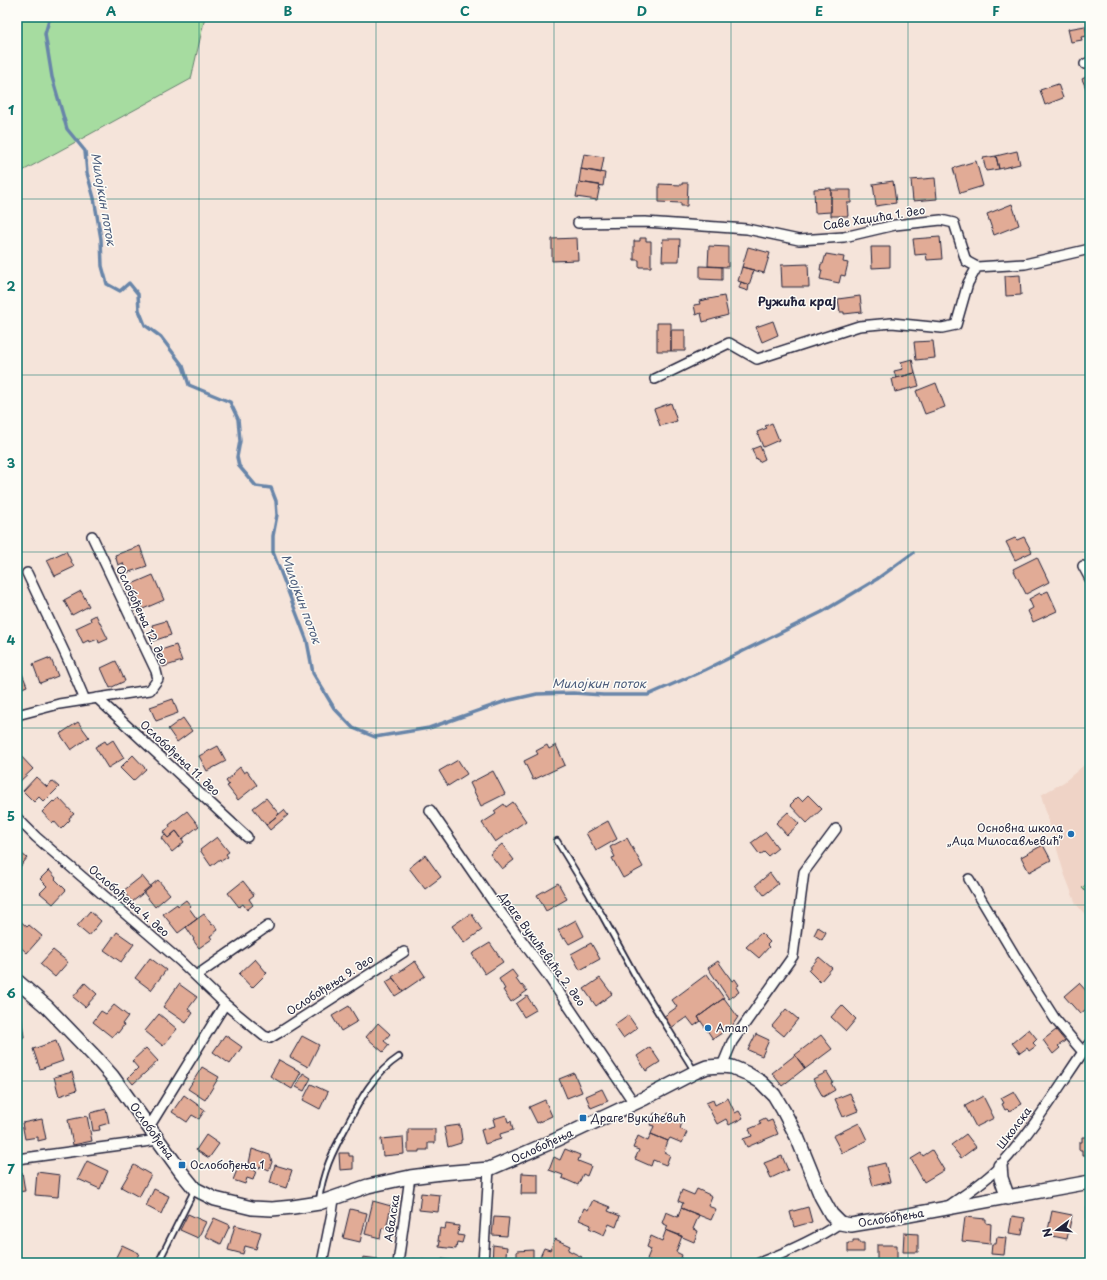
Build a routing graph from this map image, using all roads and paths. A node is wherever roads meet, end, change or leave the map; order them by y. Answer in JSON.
{"nodes":[{"id":1,"x":578,"y":224,"type":"dead end"},
{"id":2,"x":1090,"y":249,"type":"edge"},
{"id":3,"x":977,"y":267,"type":"junction"},
{"id":4,"x":655,"y":379,"type":"dead end"},
{"id":5,"x":92,"y":536,"type":"dead end"},
{"id":6,"x":1084,"y":566,"type":"dead end"},
{"id":7,"x":27,"y":573,"type":"dead end"},
{"id":8,"x":1090,"y":579,"type":"edge"},
{"id":9,"x":97,"y":698,"type":"junction"},
{"id":10,"x":85,"y":700,"type":"junction"},
{"id":11,"x":17,"y":715,"type":"edge"},
{"id":12,"x":430,"y":811,"type":"dead end"},
{"id":13,"x":17,"y":818,"type":"edge"},
{"id":14,"x":836,"y":829,"type":"dead end"},
{"id":15,"x":247,"y":837,"type":"dead end"},
{"id":16,"x":557,"y":841,"type":"dead end"},
{"id":17,"x":969,"y":879,"type":"dead end"},
{"id":18,"x":268,"y":926,"type":"dead end"},
{"id":19,"x":404,"y":952,"type":"dead end"},
{"id":20,"x":196,"y":976,"type":"junction"},
{"id":21,"x":17,"y":981,"type":"edge"},
{"id":22,"x":225,"y":1004,"type":"junction"},
{"id":23,"x":270,"y":1038,"type":"joint"},
{"id":24,"x":1090,"y":1044,"type":"edge"},
{"id":25,"x":1083,"y":1052,"type":"junction"},
{"id":26,"x":399,"y":1057,"type":"dead end"},
{"id":27,"x":722,"y":1066,"type":"junction"},
{"id":28,"x":694,"y":1072,"type":"junction"},
{"id":29,"x":634,"y":1103,"type":"junction"},
{"id":30,"x":149,"y":1127,"type":"junction"},
{"id":31,"x":158,"y":1140,"type":"junction"},
{"id":32,"x":17,"y":1159,"type":"edge"},
{"id":33,"x":1000,"y":1166,"type":"junction"},
{"id":34,"x":489,"y":1169,"type":"junction"},
{"id":35,"x":410,"y":1178,"type":"junction"},
{"id":36,"x":1090,"y":1182,"type":"edge"},
{"id":37,"x":195,"y":1189,"type":"junction"},
{"id":38,"x":1008,"y":1198,"type":"junction"},
{"id":39,"x":334,"y":1199,"type":"junction"},
{"id":40,"x":319,"y":1203,"type":"junction"},
{"id":41,"x":942,"y":1210,"type":"junction"},
{"id":42,"x":840,"y":1223,"type":"junction"},
{"id":43,"x":158,"y":1263,"type":"edge"},
{"id":44,"x":322,"y":1263,"type":"edge"},
{"id":45,"x":398,"y":1263,"type":"edge"},
{"id":46,"x":483,"y":1263,"type":"edge"},
{"id":47,"x":758,"y":1263,"type":"edge"}],
"edges":[{"from":1,"to":3,"type":"street","name":"Саве Хаџића 1. део"},
{"from":2,"to":3,"type":"street"},
{"from":3,"to":4,"type":"street"},
{"from":5,"to":9,"type":"street","name":"Ослобођења 12. део"},
{"from":6,"to":8,"type":"street"},
{"from":7,"to":10,"type":"street"},
{"from":9,"to":10,"type":"street","name":"Ослобођења 12. део"},
{"from":9,"to":15,"type":"street","name":"Ослобођења 11. део"},
{"from":10,"to":11,"type":"street","name":"Ослобођења 12. део"},
{"from":12,"to":29,"type":"street","name":"Драге Вукићевића 2. део"},
{"from":13,"to":20,"type":"street","name":"Ослобођења 4. део"},
{"from":14,"to":27,"type":"street"},
{"from":16,"to":28,"type":"lane"},
{"from":17,"to":25,"type":"street"},
{"from":18,"to":20,"type":"street"},
{"from":19,"to":23,"type":"street","name":"Ослобођења 9. део"},
{"from":20,"to":22,"type":"street","name":"Ослобођења 4. део"},
{"from":21,"to":30,"type":"street","name":"Ослобођења"},
{"from":22,"to":23,"type":"street","name":"Ослобођења 4. део"},
{"from":22,"to":30,"type":"street"},
{"from":24,"to":25,"type":"street","name":"Школска"},
{"from":25,"to":33,"type":"street","name":"Школска"},
{"from":26,"to":40,"type":"lane"},
{"from":27,"to":28,"type":"street","name":"Ослобођења"},
{"from":27,"to":42,"type":"street","name":"Ослобођења"},
{"from":28,"to":29,"type":"street","name":"Ослобођења"},
{"from":29,"to":34,"type":"street","name":"Ослобођења"},
{"from":30,"to":31,"type":"street","name":"Ослобођења"},
{"from":31,"to":32,"type":"street"},
{"from":31,"to":37,"type":"street","name":"Ослобођења"},
{"from":33,"to":38,"type":"street"},
{"from":33,"to":41,"type":"street","name":"Школска"},
{"from":34,"to":35,"type":"street","name":"Ослобођења"},
{"from":34,"to":46,"type":"street"},
{"from":35,"to":39,"type":"street","name":"Ослобођења"},
{"from":35,"to":45,"type":"street","name":"Авалска"},
{"from":36,"to":38,"type":"street","name":"Ослобођења"},
{"from":37,"to":40,"type":"street","name":"Ослобођења"},
{"from":37,"to":43,"type":"lane"},
{"from":38,"to":41,"type":"street","name":"Ослобођења"},
{"from":39,"to":40,"type":"street","name":"Ослобођења"},
{"from":39,"to":44,"type":"street"},
{"from":41,"to":42,"type":"street","name":"Ослобођења"},
{"from":42,"to":47,"type":"street"}]}
